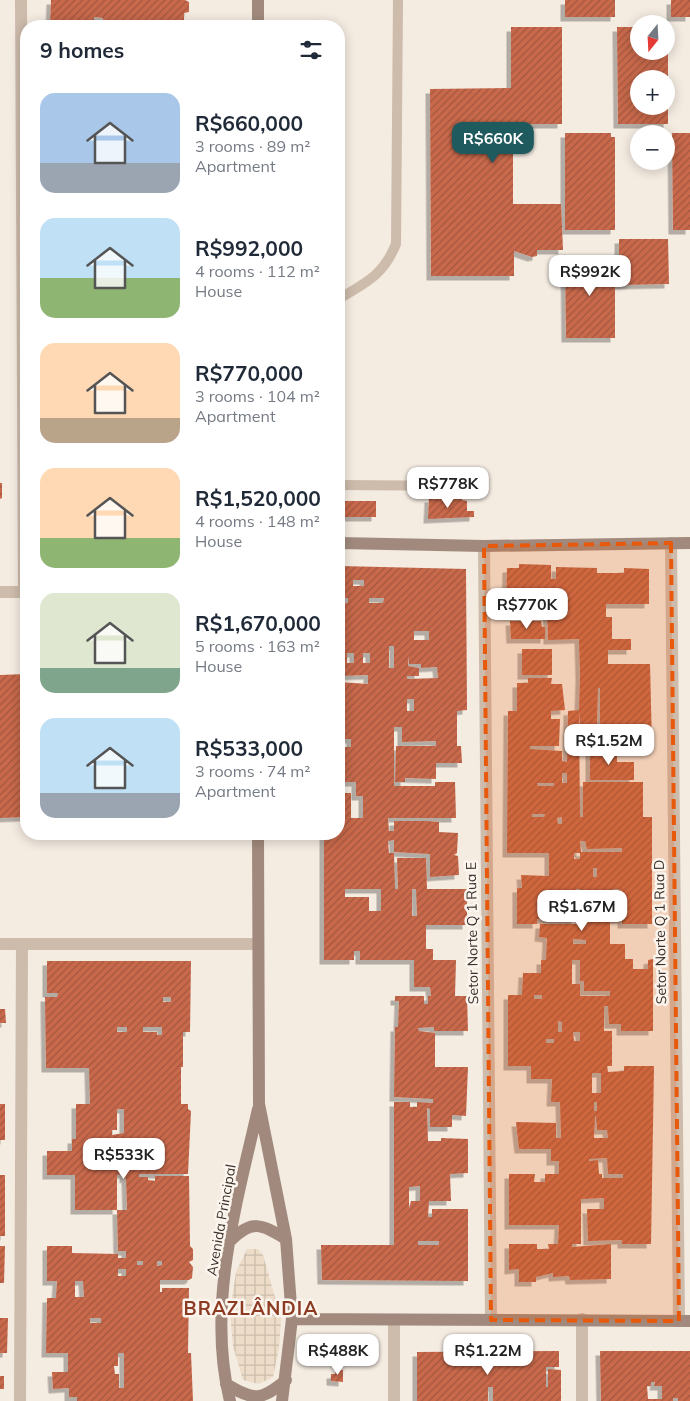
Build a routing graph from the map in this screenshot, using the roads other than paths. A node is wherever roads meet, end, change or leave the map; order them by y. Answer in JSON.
{"nodes":[{"id":1,"x":21,"y":0,"type":"edge"},
{"id":2,"x":258,"y":0,"type":"edge"},
{"id":3,"x":398,"y":0,"type":"edge"},
{"id":4,"x":21,"y":20,"type":"edge"},
{"id":5,"x":258,"y":20,"type":"edge"},
{"id":6,"x":345,"y":295,"type":"edge"},
{"id":7,"x":345,"y":485,"type":"edge"},
{"id":8,"x":473,"y":486,"type":"dead end"},
{"id":9,"x":345,"y":543,"type":"edge"},
{"id":10,"x":672,"y":543,"type":"junction"},
{"id":11,"x":690,"y":543,"type":"edge"},
{"id":12,"x":484,"y":546,"type":"junction"},
{"id":13,"x":0,"y":592,"type":"edge"},
{"id":14,"x":20,"y":592,"type":"edge"},
{"id":15,"x":258,"y":840,"type":"edge"},
{"id":16,"x":0,"y":944,"type":"edge"},
{"id":17,"x":22,"y":944,"type":"junction"},
{"id":18,"x":258,"y":944,"type":"junction"},
{"id":19,"x":259,"y":1104,"type":"junction"},
{"id":20,"x":286,"y":1239,"type":"junction"},
{"id":21,"x":230,"y":1242,"type":"junction"},
{"id":22,"x":292,"y":1319,"type":"junction"},
{"id":23,"x":582,"y":1319,"type":"junction"},
{"id":24,"x":394,"y":1320,"type":"junction"},
{"id":25,"x":491,"y":1320,"type":"junction"},
{"id":26,"x":684,"y":1321,"type":"edge"},
{"id":27,"x":286,"y":1380,"type":"junction"},
{"id":28,"x":226,"y":1384,"type":"junction"},
{"id":29,"x":20,"y":1401,"type":"edge"},
{"id":30,"x":230,"y":1401,"type":"edge"},
{"id":31,"x":282,"y":1401,"type":"edge"},
{"id":32,"x":394,"y":1401,"type":"edge"},
{"id":33,"x":582,"y":1401,"type":"edge"}],
"edges":[{"from":1,"to":4,"type":"street"},
{"from":2,"to":5,"type":"street"},
{"from":3,"to":6,"type":"lane"},
{"from":7,"to":8,"type":"lane"},
{"from":9,"to":12,"type":"street"},
{"from":10,"to":11,"type":"street"},
{"from":10,"to":12,"type":"street"},
{"from":10,"to":26,"type":"street","name":"Setor Norte Q 1 Rua D"},
{"from":12,"to":25,"type":"street","name":"Setor Norte Q 1 Rua E"},
{"from":13,"to":14,"type":"street"},
{"from":15,"to":18,"type":"street"},
{"from":16,"to":17,"type":"street"},
{"from":17,"to":18,"type":"street"},
{"from":17,"to":29,"type":"street"},
{"from":18,"to":19,"type":"street"},
{"from":19,"to":20,"type":"street"},
{"from":19,"to":21,"type":"street","name":"Avenida Principal"},
{"from":20,"to":21,"type":"street"},
{"from":20,"to":22,"type":"street"},
{"from":21,"to":28,"type":"street","name":"Avenida Principal"},
{"from":22,"to":24,"type":"street"},
{"from":22,"to":27,"type":"street"},
{"from":23,"to":25,"type":"street"},
{"from":23,"to":26,"type":"street"},
{"from":23,"to":33,"type":"street"},
{"from":24,"to":25,"type":"street"},
{"from":24,"to":32,"type":"street"},
{"from":27,"to":28,"type":"street"},
{"from":27,"to":31,"type":"street"},
{"from":28,"to":30,"type":"street","name":"Avenida Principal"}]}
